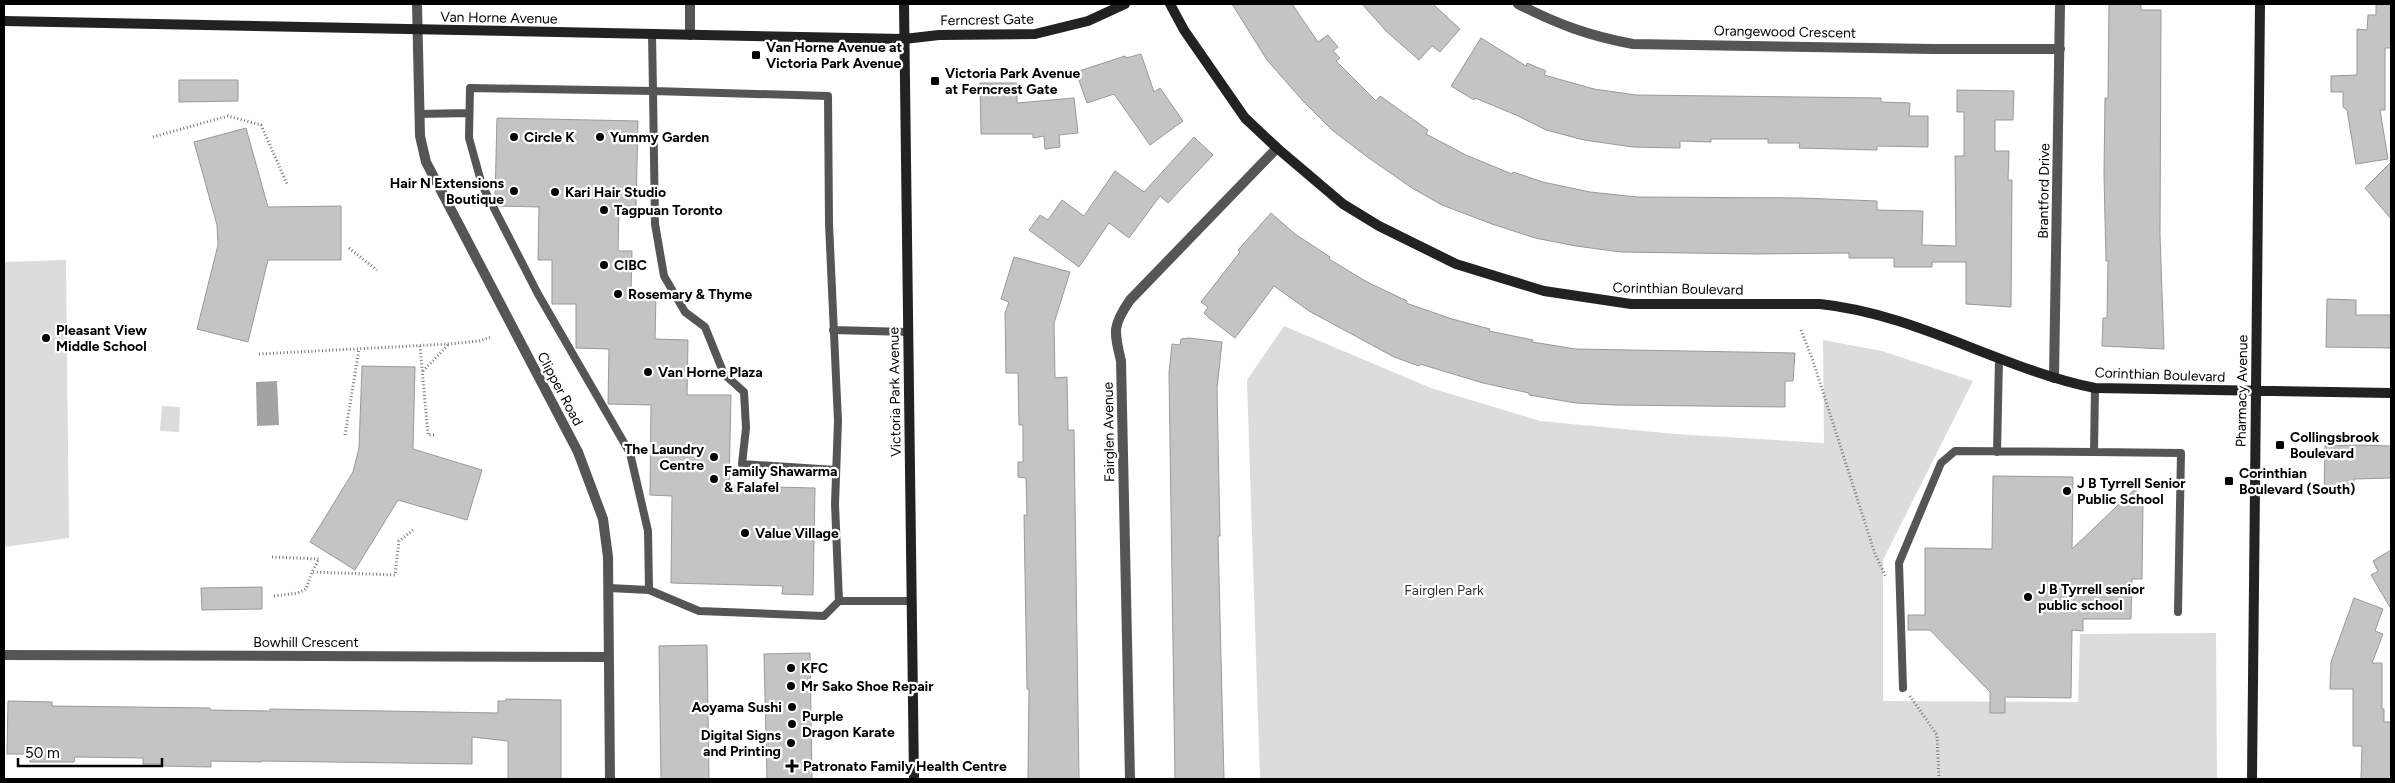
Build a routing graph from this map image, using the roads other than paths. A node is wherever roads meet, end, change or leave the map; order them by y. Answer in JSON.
{"nodes":[{"id":1,"x":417,"y":4,"type":"edge"},
{"id":2,"x":690,"y":4,"type":"edge"},
{"id":3,"x":904,"y":4,"type":"edge"},
{"id":4,"x":1125,"y":4,"type":"edge"},
{"id":5,"x":1170,"y":4,"type":"edge"},
{"id":6,"x":1518,"y":4,"type":"edge"},
{"id":7,"x":2060,"y":4,"type":"edge"},
{"id":8,"x":2260,"y":4,"type":"edge"},
{"id":9,"x":4,"y":21,"type":"edge"},
{"id":10,"x":416,"y":30,"type":"junction"},
{"id":11,"x":652,"y":34,"type":"junction"},
{"id":12,"x":690,"y":35,"type":"junction"},
{"id":13,"x":904,"y":39,"type":"junction"},
{"id":14,"x":2060,"y":49,"type":"junction"},
{"id":15,"x":653,"y":90,"type":"junction"},
{"id":16,"x":469,"y":113,"type":"junction"},
{"id":17,"x":419,"y":114,"type":"junction"},
{"id":18,"x":1277,"y":148,"type":"junction"},
{"id":19,"x":833,"y":330,"type":"junction"},
{"id":20,"x":908,"y":332,"type":"junction"},
{"id":21,"x":1999,"y":358,"type":"junction"},
{"id":22,"x":2054,"y":378,"type":"junction"},
{"id":23,"x":2095,"y":388,"type":"junction"},
{"id":24,"x":2256,"y":392,"type":"junction"},
{"id":25,"x":2391,"y":393,"type":"edge"},
{"id":26,"x":1997,"y":452,"type":"junction"},
{"id":27,"x":2094,"y":452,"type":"junction"},
{"id":28,"x":836,"y":470,"type":"junction"},
{"id":29,"x":609,"y":588,"type":"junction"},
{"id":30,"x":649,"y":590,"type":"junction"},
{"id":31,"x":839,"y":601,"type":"junction"},
{"id":32,"x":912,"y":601,"type":"junction"},
{"id":33,"x":2178,"y":612,"type":"dead end"},
{"id":34,"x":4,"y":655,"type":"edge"},
{"id":35,"x":609,"y":657,"type":"junction"},
{"id":36,"x":1904,"y":688,"type":"road end"},
{"id":37,"x":610,"y":779,"type":"edge"},
{"id":38,"x":914,"y":779,"type":"edge"},
{"id":39,"x":1130,"y":779,"type":"edge"},
{"id":40,"x":2252,"y":779,"type":"edge"}],
"edges":[{"from":1,"to":10,"type":"street","name":"Clipper Road"},
{"from":2,"to":12,"type":"street"},
{"from":3,"to":13,"type":"street","name":"Victoria Park Avenue"},
{"from":4,"to":13,"type":"street","name":"Ferncrest Gate"},
{"from":5,"to":18,"type":"street","name":"Corinthian Boulevard"},
{"from":6,"to":14,"type":"street","name":"Orangewood Crescent"},
{"from":7,"to":14,"type":"street","name":"Brantford Drive"},
{"from":8,"to":24,"type":"street","name":"Pharmacy Avenue"},
{"from":9,"to":10,"type":"street","name":"Van Horne Avenue"},
{"from":10,"to":11,"type":"street","name":"Van Horne Avenue"},
{"from":10,"to":17,"type":"street","name":"Clipper Road"},
{"from":11,"to":12,"type":"street","name":"Van Horne Avenue"},
{"from":11,"to":15,"type":"lane"},
{"from":12,"to":13,"type":"street","name":"Van Horne Avenue"},
{"from":13,"to":20,"type":"street","name":"Victoria Park Avenue"},
{"from":14,"to":22,"type":"street","name":"Brantford Drive"},
{"from":15,"to":16,"type":"lane"},
{"from":15,"to":19,"type":"lane"},
{"from":15,"to":28,"type":"lane"},
{"from":16,"to":17,"type":"lane"},
{"from":16,"to":30,"type":"lane"},
{"from":17,"to":29,"type":"street","name":"Clipper Road"},
{"from":18,"to":21,"type":"street","name":"Corinthian Boulevard"},
{"from":18,"to":39,"type":"street","name":"Fairglen Avenue"},
{"from":19,"to":20,"type":"lane"},
{"from":19,"to":28,"type":"lane"},
{"from":20,"to":32,"type":"street","name":"Victoria Park Avenue"},
{"from":21,"to":22,"type":"street","name":"Corinthian Boulevard"},
{"from":21,"to":26,"type":"lane"},
{"from":22,"to":23,"type":"street","name":"Corinthian Boulevard"},
{"from":23,"to":24,"type":"street","name":"Corinthian Boulevard"},
{"from":23,"to":27,"type":"lane"},
{"from":24,"to":25,"type":"street"},
{"from":24,"to":40,"type":"street","name":"Pharmacy Avenue"},
{"from":26,"to":27,"type":"lane"},
{"from":26,"to":36,"type":"lane"},
{"from":27,"to":33,"type":"lane"},
{"from":28,"to":31,"type":"lane"},
{"from":29,"to":30,"type":"lane"},
{"from":29,"to":35,"type":"street","name":"Clipper Road"},
{"from":30,"to":31,"type":"lane"},
{"from":31,"to":32,"type":"lane"},
{"from":32,"to":38,"type":"street","name":"Victoria Park Avenue"},
{"from":34,"to":35,"type":"street","name":"Bowhill Crescent"},
{"from":35,"to":37,"type":"street","name":"Clipper Road"}]}
